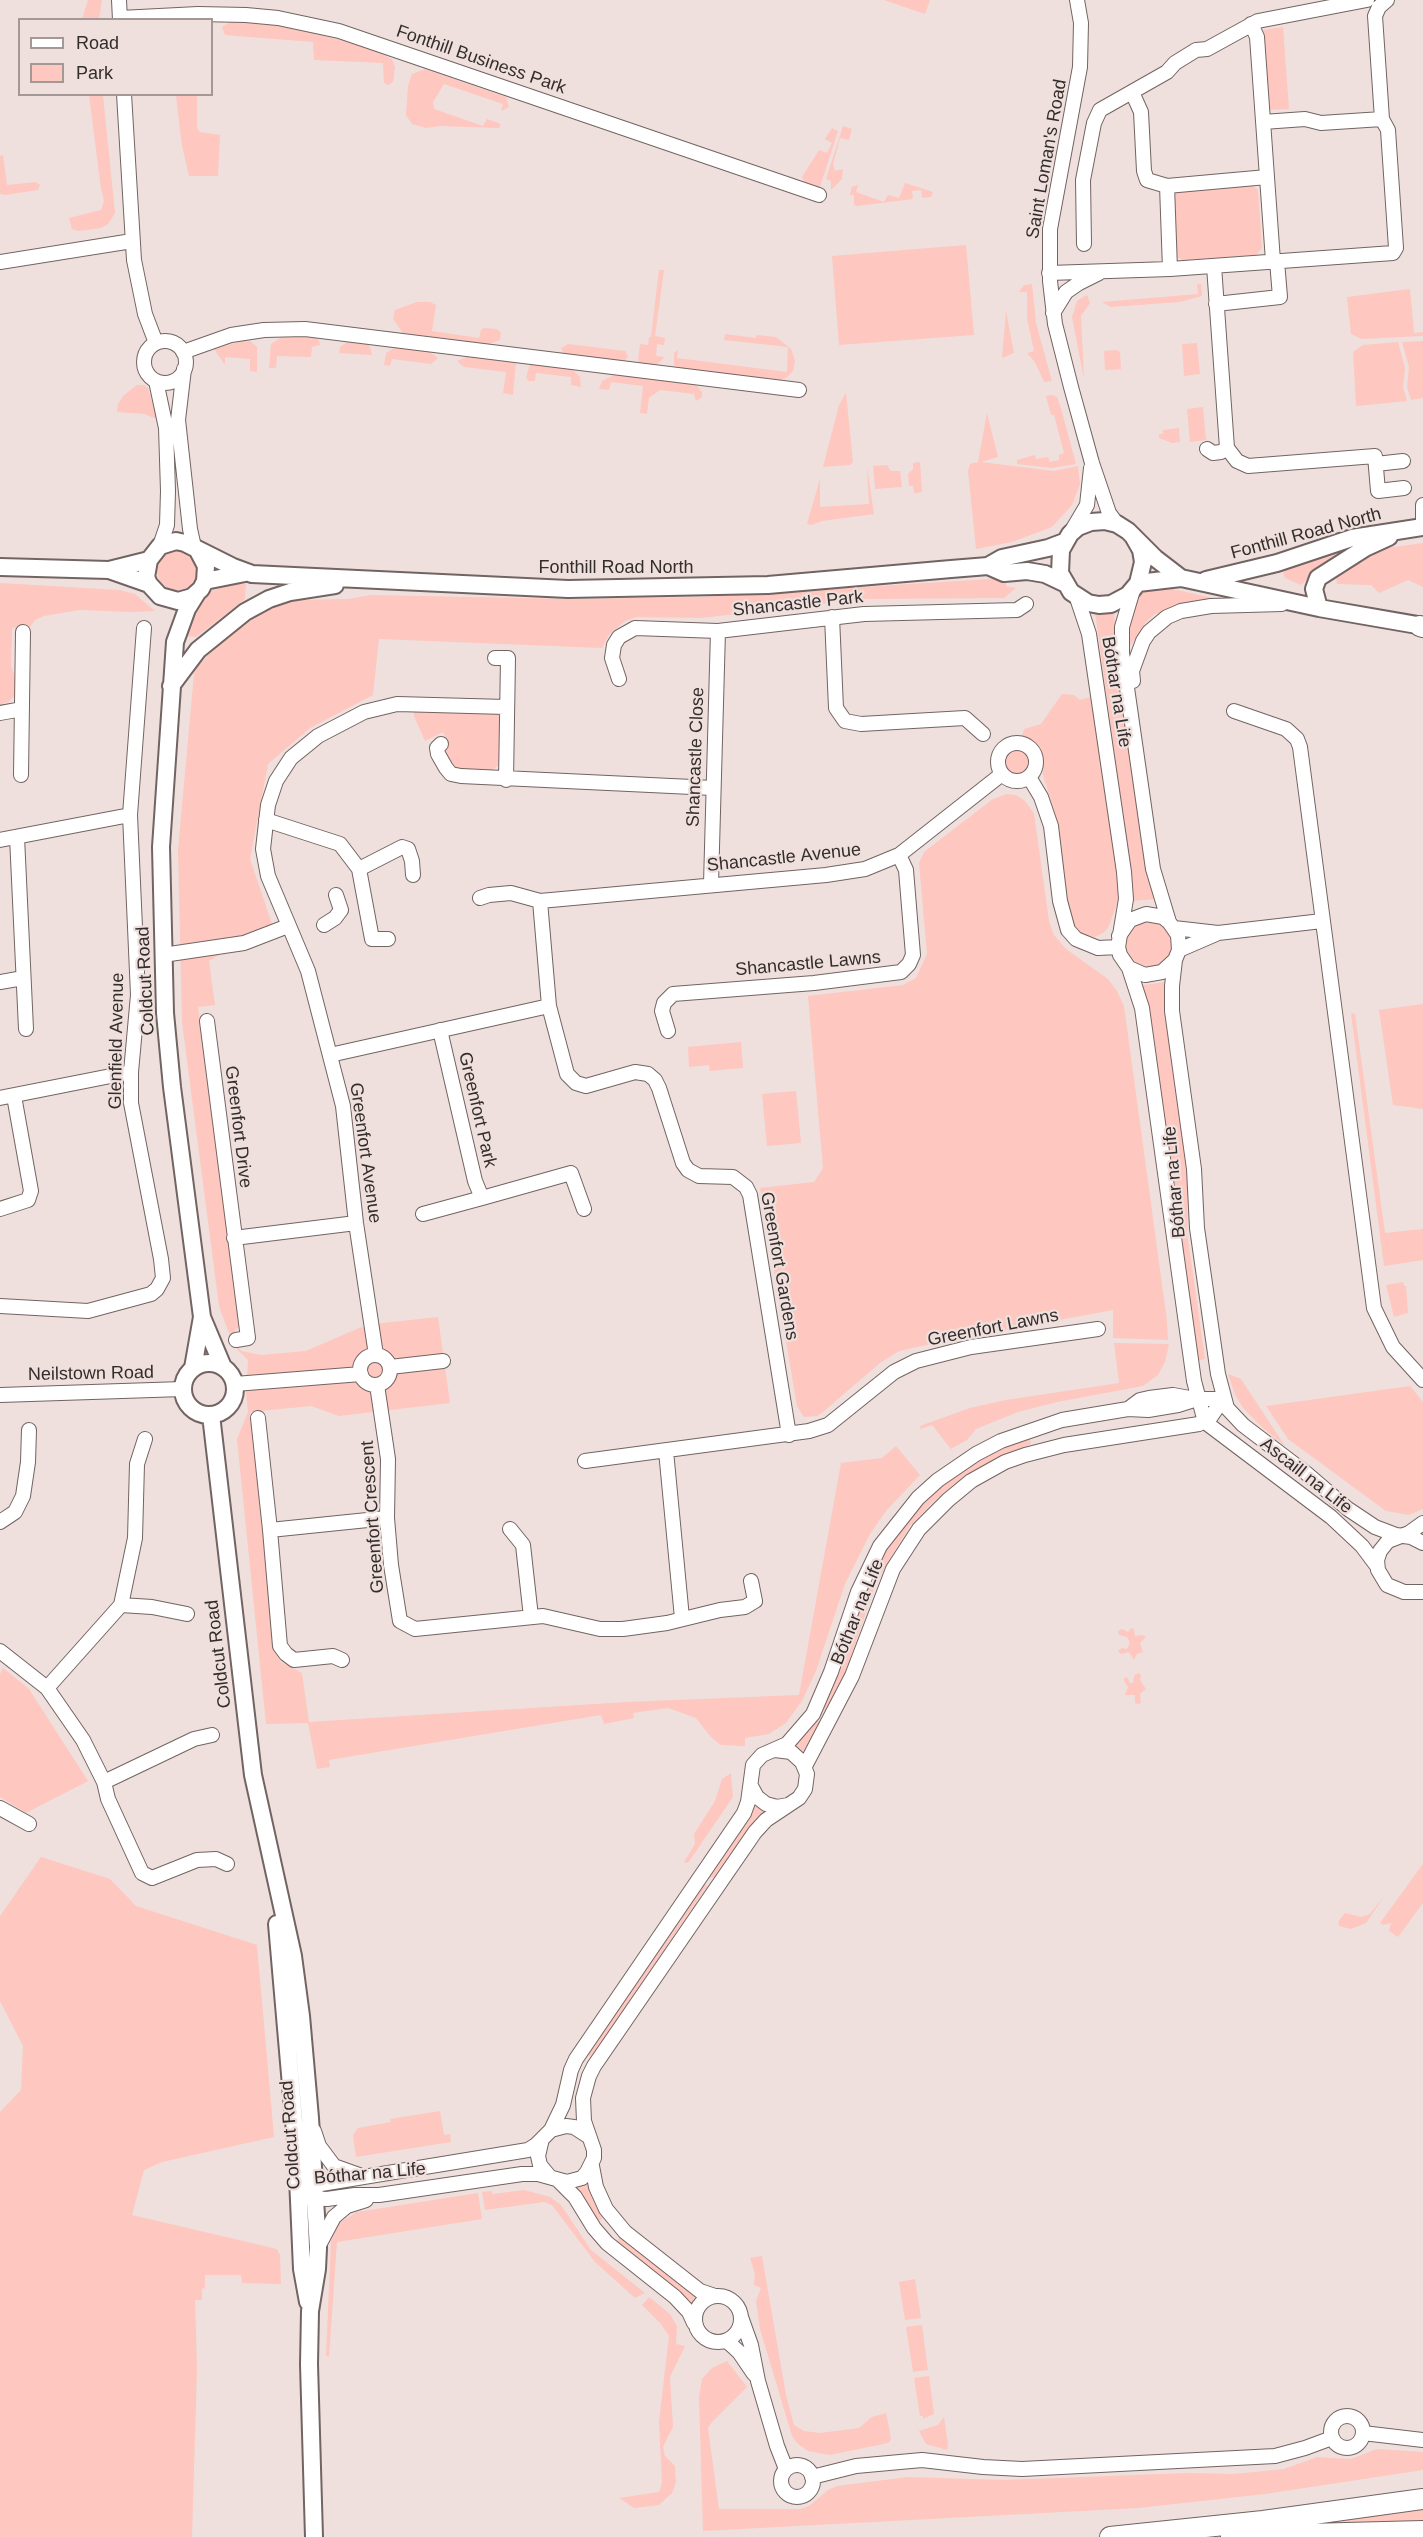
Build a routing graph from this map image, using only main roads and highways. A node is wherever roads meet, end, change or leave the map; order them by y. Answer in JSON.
{"nodes":[{"id":1,"x":1418,"y":528,"type":"edge"},
{"id":2,"x":1133,"y":536,"type":"junction"},
{"id":3,"x":1067,"y":538,"type":"junction"},
{"id":4,"x":195,"y":548,"type":"junction"},
{"id":5,"x":149,"y":560,"type":"junction"},
{"id":6,"x":988,"y":566,"type":"junction"},
{"id":7,"x":0,"y":567,"type":"edge"},
{"id":8,"x":109,"y":570,"type":"junction"},
{"id":9,"x":245,"y":573,"type":"junction"},
{"id":10,"x":1181,"y":578,"type":"junction"},
{"id":11,"x":357,"y":580,"type":"junction"},
{"id":12,"x":1200,"y":582,"type":"junction"},
{"id":13,"x":1064,"y":584,"type":"junction"},
{"id":14,"x":1136,"y":586,"type":"junction"},
{"id":15,"x":201,"y":587,"type":"junction"},
{"id":16,"x":154,"y":590,"type":"junction"},
{"id":17,"x":1319,"y":608,"type":"junction"},
{"id":18,"x":1422,"y":627,"type":"edge"},
{"id":19,"x":175,"y":642,"type":"junction"},
{"id":20,"x":171,"y":686,"type":"junction"},
{"id":21,"x":202,"y":1317,"type":"junction"},
{"id":22,"x":223,"y":1367,"type":"junction"},
{"id":23,"x":193,"y":1368,"type":"junction"},
{"id":24,"x":211,"y":1415,"type":"junction"},
{"id":25,"x":276,"y":1887,"type":"junction"},
{"id":26,"x":309,"y":2194,"type":"junction"},
{"id":27,"x":310,"y":2311,"type":"junction"},
{"id":28,"x":1423,"y":2499,"type":"edge"},
{"id":29,"x":1423,"y":2530,"type":"edge"},
{"id":30,"x":314,"y":2537,"type":"edge"},
{"id":31,"x":1110,"y":2537,"type":"edge"},
{"id":32,"x":1214,"y":2537,"type":"edge"}],
"edges":[{"from":1,"to":12,"type":"main road","name":"Fonthill Road North"},
{"from":1,"to":17,"type":"main road"},
{"from":2,"to":3,"type":"main road","name":"Fonthill Road North"},
{"from":2,"to":10,"type":"main road","name":"Fonthill Road North"},
{"from":2,"to":14,"type":"main road"},
{"from":3,"to":6,"type":"main road","name":"Fonthill Road North"},
{"from":3,"to":13,"type":"main road"},
{"from":4,"to":5,"type":"main road","name":"Fonthill Road North"},
{"from":4,"to":9,"type":"main road","name":"Fonthill Road North"},
{"from":4,"to":15,"type":"main road"},
{"from":5,"to":8,"type":"main road","name":"Fonthill Road North"},
{"from":5,"to":16,"type":"main road"},
{"from":6,"to":11,"type":"main road","name":"Fonthill Road North"},
{"from":6,"to":13,"type":"main road","name":"Fonthill Road North"},
{"from":7,"to":8,"type":"main road","name":"Fonthill Road North"},
{"from":8,"to":16,"type":"main road","name":"Fonthill Road North"},
{"from":9,"to":11,"type":"main road","name":"Fonthill Road North"},
{"from":9,"to":15,"type":"main road","name":"Fonthill Road North"},
{"from":10,"to":12,"type":"main road","name":"Fonthill Road North"},
{"from":10,"to":14,"type":"main road","name":"Fonthill Road North"},
{"from":11,"to":20,"type":"main road"},
{"from":12,"to":17,"type":"main road","name":"Fonthill Road North"},
{"from":13,"to":14,"type":"main road","name":"Fonthill Road North"},
{"from":15,"to":16,"type":"main road","name":"Fonthill Road North"},
{"from":15,"to":19,"type":"main road"},
{"from":16,"to":19,"type":"main road"},
{"from":17,"to":18,"type":"main road","name":"Fonthill Road North"},
{"from":19,"to":20,"type":"main road","name":"Coldcut Road"},
{"from":20,"to":21,"type":"main road","name":"Coldcut Road"},
{"from":21,"to":22,"type":"main road","name":"Coldcut Road"},
{"from":21,"to":23,"type":"main road","name":"Coldcut Road"},
{"from":22,"to":23,"type":"main road"},
{"from":22,"to":24,"type":"main road","name":"Coldcut Road"},
{"from":23,"to":24,"type":"main road","name":"Coldcut Road"},
{"from":24,"to":25,"type":"main road","name":"Coldcut Road"},
{"from":25,"to":26,"type":"main road","name":"Coldcut Road"},
{"from":25,"to":26,"type":"main road","name":"Coldcut Road"},
{"from":26,"to":27,"type":"main road","name":"Coldcut Road"},
{"from":26,"to":27,"type":"main road","name":"Coldcut Road"},
{"from":27,"to":30,"type":"main road","name":"Coldcut Road"},
{"from":28,"to":31,"type":"highway"},
{"from":29,"to":32,"type":"highway"}]}
